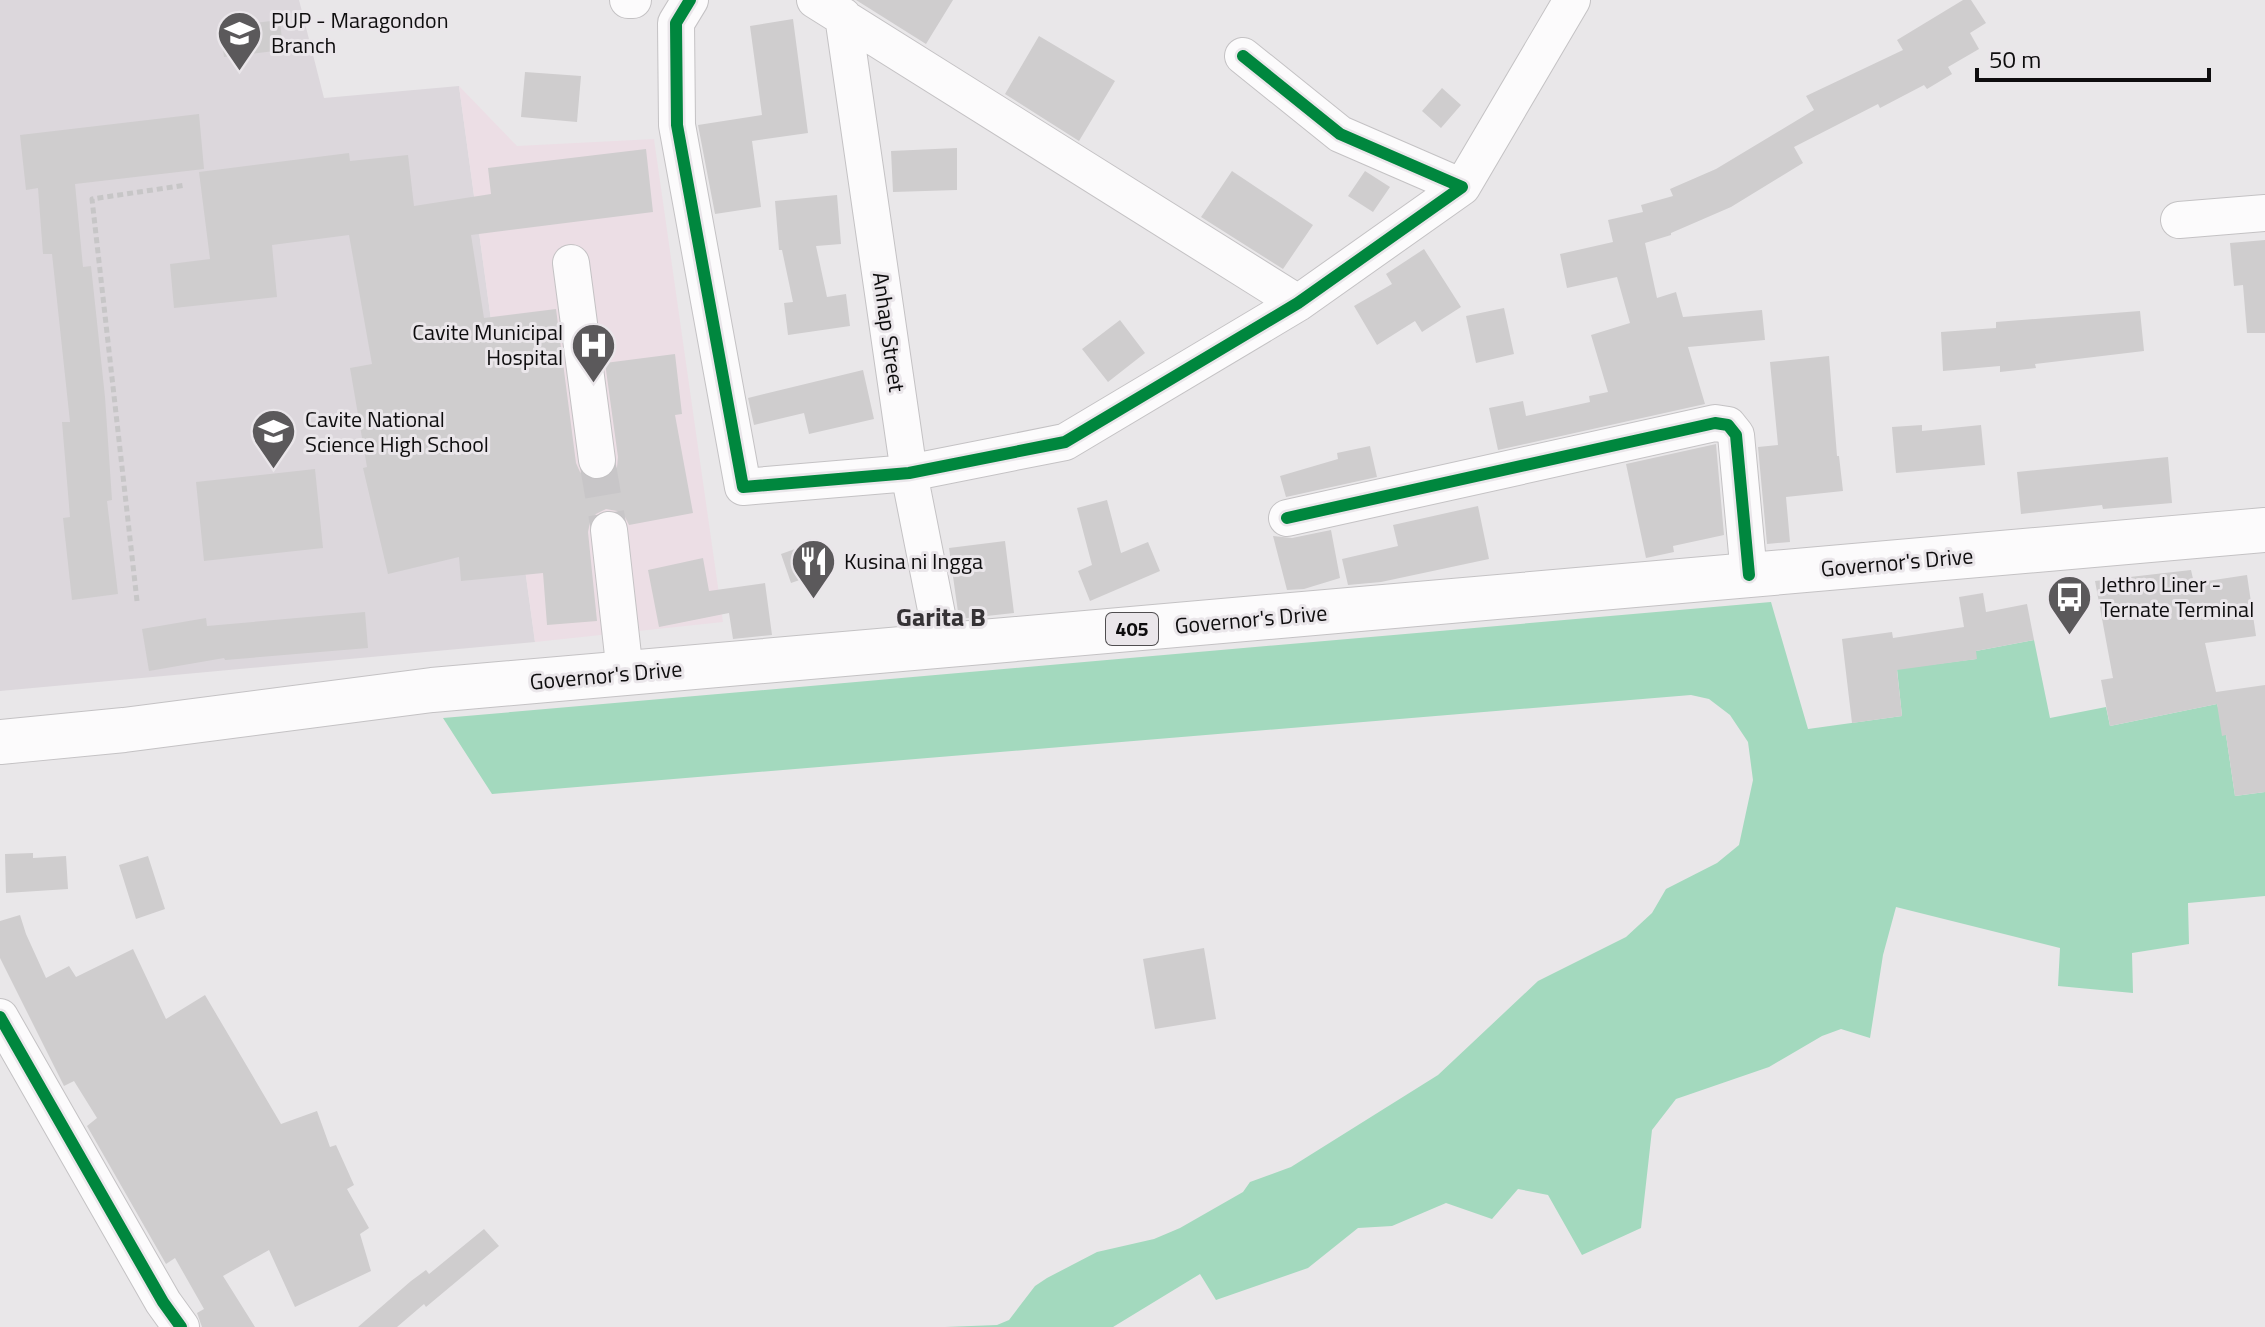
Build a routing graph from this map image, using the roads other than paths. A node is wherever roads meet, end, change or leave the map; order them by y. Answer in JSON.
{"nodes":[{"id":1,"x":690,"y":0,"type":"edge"},
{"id":2,"x":1572,"y":0,"type":"edge"},
{"id":3,"x":829,"y":8,"type":"edge"},
{"id":4,"x":1243,"y":56,"type":"dead end"},
{"id":5,"x":1462,"y":187,"type":"junction"},
{"id":6,"x":2265,"y":213,"type":"edge"},
{"id":7,"x":2179,"y":220,"type":"dead end"},
{"id":8,"x":571,"y":263,"type":"dead end"},
{"id":9,"x":1298,"y":303,"type":"junction"},
{"id":10,"x":597,"y":460,"type":"tunnel mouth"},
{"id":11,"x":909,"y":473,"type":"junction"},
{"id":12,"x":1287,"y":518,"type":"dead end"},
{"id":13,"x":609,"y":530,"type":"tunnel mouth"},
{"id":14,"x":2265,"y":530,"type":"edge"},
{"id":15,"x":1749,"y":575,"type":"junction"},
{"id":16,"x":943,"y":645,"type":"junction"},
{"id":17,"x":625,"y":673,"type":"junction"},
{"id":18,"x":0,"y":742,"type":"edge"},
{"id":19,"x":0,"y":1017,"type":"edge"},
{"id":20,"x":181,"y":1327,"type":"edge"}],
"edges":[{"from":1,"to":11,"type":"street"},
{"from":2,"to":5,"type":"street"},
{"from":3,"to":9,"type":"street"},
{"from":3,"to":11,"type":"street","name":"Anhap Street"},
{"from":4,"to":5,"type":"street"},
{"from":5,"to":9,"type":"street"},
{"from":6,"to":7,"type":"street"},
{"from":8,"to":10,"type":"street"},
{"from":9,"to":11,"type":"street"},
{"from":11,"to":16,"type":"street","name":"Anhap Street"},
{"from":12,"to":15,"type":"street"},
{"from":13,"to":17,"type":"street"},
{"from":14,"to":15,"type":"main road","name":"Governor's Drive","number":"405"},
{"from":15,"to":16,"type":"main road","name":"Governor's Drive","number":"405"},
{"from":16,"to":17,"type":"main road","name":"Governor's Drive","number":"405"},
{"from":17,"to":18,"type":"main road","name":"Governor's Drive","number":"405"},
{"from":19,"to":20,"type":"street"}]}
